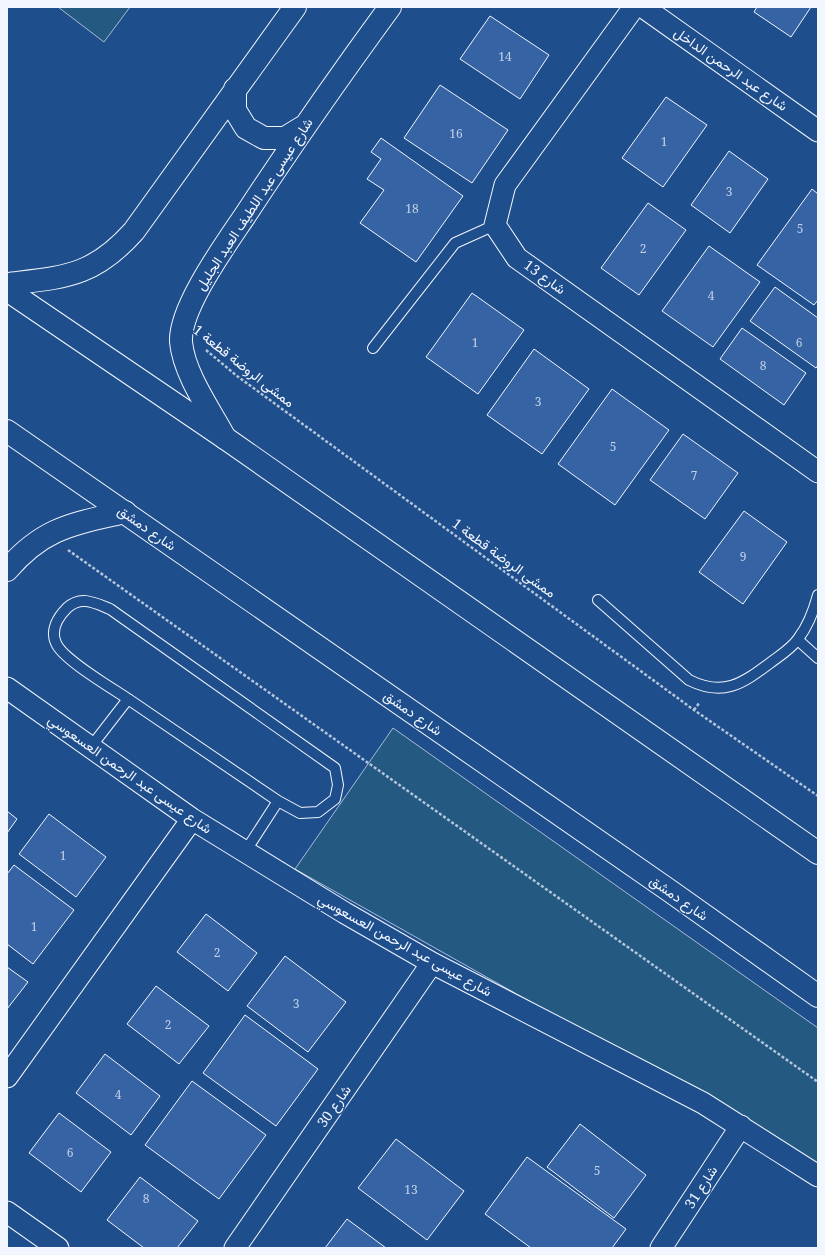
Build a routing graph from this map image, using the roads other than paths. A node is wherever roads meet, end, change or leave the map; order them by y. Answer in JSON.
{"nodes":[{"id":1,"x":295,"y":7,"type":"edge"},
{"id":2,"x":390,"y":7,"type":"edge"},
{"id":3,"x":634,"y":7,"type":"edge"},
{"id":4,"x":643,"y":7,"type":"edge"},
{"id":5,"x":235,"y":89,"type":"junction"},
{"id":6,"x":303,"y":127,"type":"junction"},
{"id":7,"x":818,"y":131,"type":"edge"},
{"id":8,"x":495,"y":225,"type":"junction"},
{"id":9,"x":7,"y":284,"type":"edge"},
{"id":10,"x":7,"y":290,"type":"edge"},
{"id":11,"x":373,"y":348,"type":"dead end"},
{"id":12,"x":7,"y":431,"type":"edge"},
{"id":13,"x":225,"y":438,"type":"junction"},
{"id":14,"x":818,"y":472,"type":"edge"},
{"id":15,"x":125,"y":512,"type":"junction"},
{"id":16,"x":7,"y":570,"type":"edge"},
{"id":17,"x":818,"y":595,"type":"edge"},
{"id":18,"x":598,"y":600,"type":"dead end"},
{"id":19,"x":798,"y":640,"type":"junction"},
{"id":20,"x":818,"y":658,"type":"edge"},
{"id":21,"x":7,"y":688,"type":"edge"},
{"id":22,"x":128,"y":700,"type":"junction"},
{"id":23,"x":90,"y":748,"type":"junction"},
{"id":24,"x":278,"y":801,"type":"junction"},
{"id":25,"x":192,"y":819,"type":"junction"},
{"id":26,"x":245,"y":852,"type":"junction"},
{"id":27,"x":818,"y":853,"type":"edge"},
{"id":28,"x":432,"y":963,"type":"junction"},
{"id":29,"x":818,"y":996,"type":"edge"},
{"id":30,"x":7,"y":1077,"type":"edge"},
{"id":31,"x":741,"y":1126,"type":"junction"},
{"id":32,"x":818,"y":1176,"type":"edge"},
{"id":33,"x":7,"y":1212,"type":"edge"},
{"id":34,"x":58,"y":1248,"type":"edge"},
{"id":35,"x":235,"y":1248,"type":"edge"},
{"id":36,"x":661,"y":1248,"type":"edge"}],
"edges":[{"from":1,"to":5,"type":"main road"},
{"from":2,"to":6,"type":"main road","name":"شارع عيسى عبد اللطيف العبد الجليل"},
{"from":3,"to":8,"type":"street"},
{"from":4,"to":7,"type":"street","name":"شارع عبد الرحمن الداخل"},
{"from":5,"to":6,"type":"main road"},
{"from":5,"to":9,"type":"main road"},
{"from":6,"to":13,"type":"main road","name":"شارع عيسى عبد اللطيف العبد الجليل"},
{"from":8,"to":11,"type":"lane"},
{"from":8,"to":14,"type":"street","name":"شارع 13"},
{"from":10,"to":13,"type":"main road"},
{"from":12,"to":15,"type":"main road","name":"شارع دمشق"},
{"from":13,"to":27,"type":"main road"},
{"from":15,"to":16,"type":"main road"},
{"from":15,"to":29,"type":"main road","name":"شارع دمشق"},
{"from":17,"to":19,"type":"lane"},
{"from":18,"to":19,"type":"lane"},
{"from":19,"to":20,"type":"lane"},
{"from":21,"to":23,"type":"street","name":"شارع عيسى عبد الرحمن العسعوسي"},
{"from":22,"to":23,"type":"lane"},
{"from":22,"to":24,"type":"lane"},
{"from":22,"to":24,"type":"lane"},
{"from":23,"to":25,"type":"street","name":"شارع عيسى عبد الرحمن العسعوسي"},
{"from":24,"to":26,"type":"lane"},
{"from":25,"to":26,"type":"street","name":"شارع عيسى عبد الرحمن العسعوسي"},
{"from":25,"to":30,"type":"street"},
{"from":26,"to":28,"type":"street","name":"شارع عيسى عبد الرحمن العسعوسي"},
{"from":28,"to":31,"type":"street","name":"شارع عيسى عبد الرحمن العسعوسي"},
{"from":28,"to":35,"type":"street","name":"شارع 30"},
{"from":31,"to":32,"type":"street","name":"شارع عيسى عبد الرحمن العسعوسي"},
{"from":31,"to":36,"type":"street","name":"شارع 31"},
{"from":33,"to":34,"type":"street"}]}
